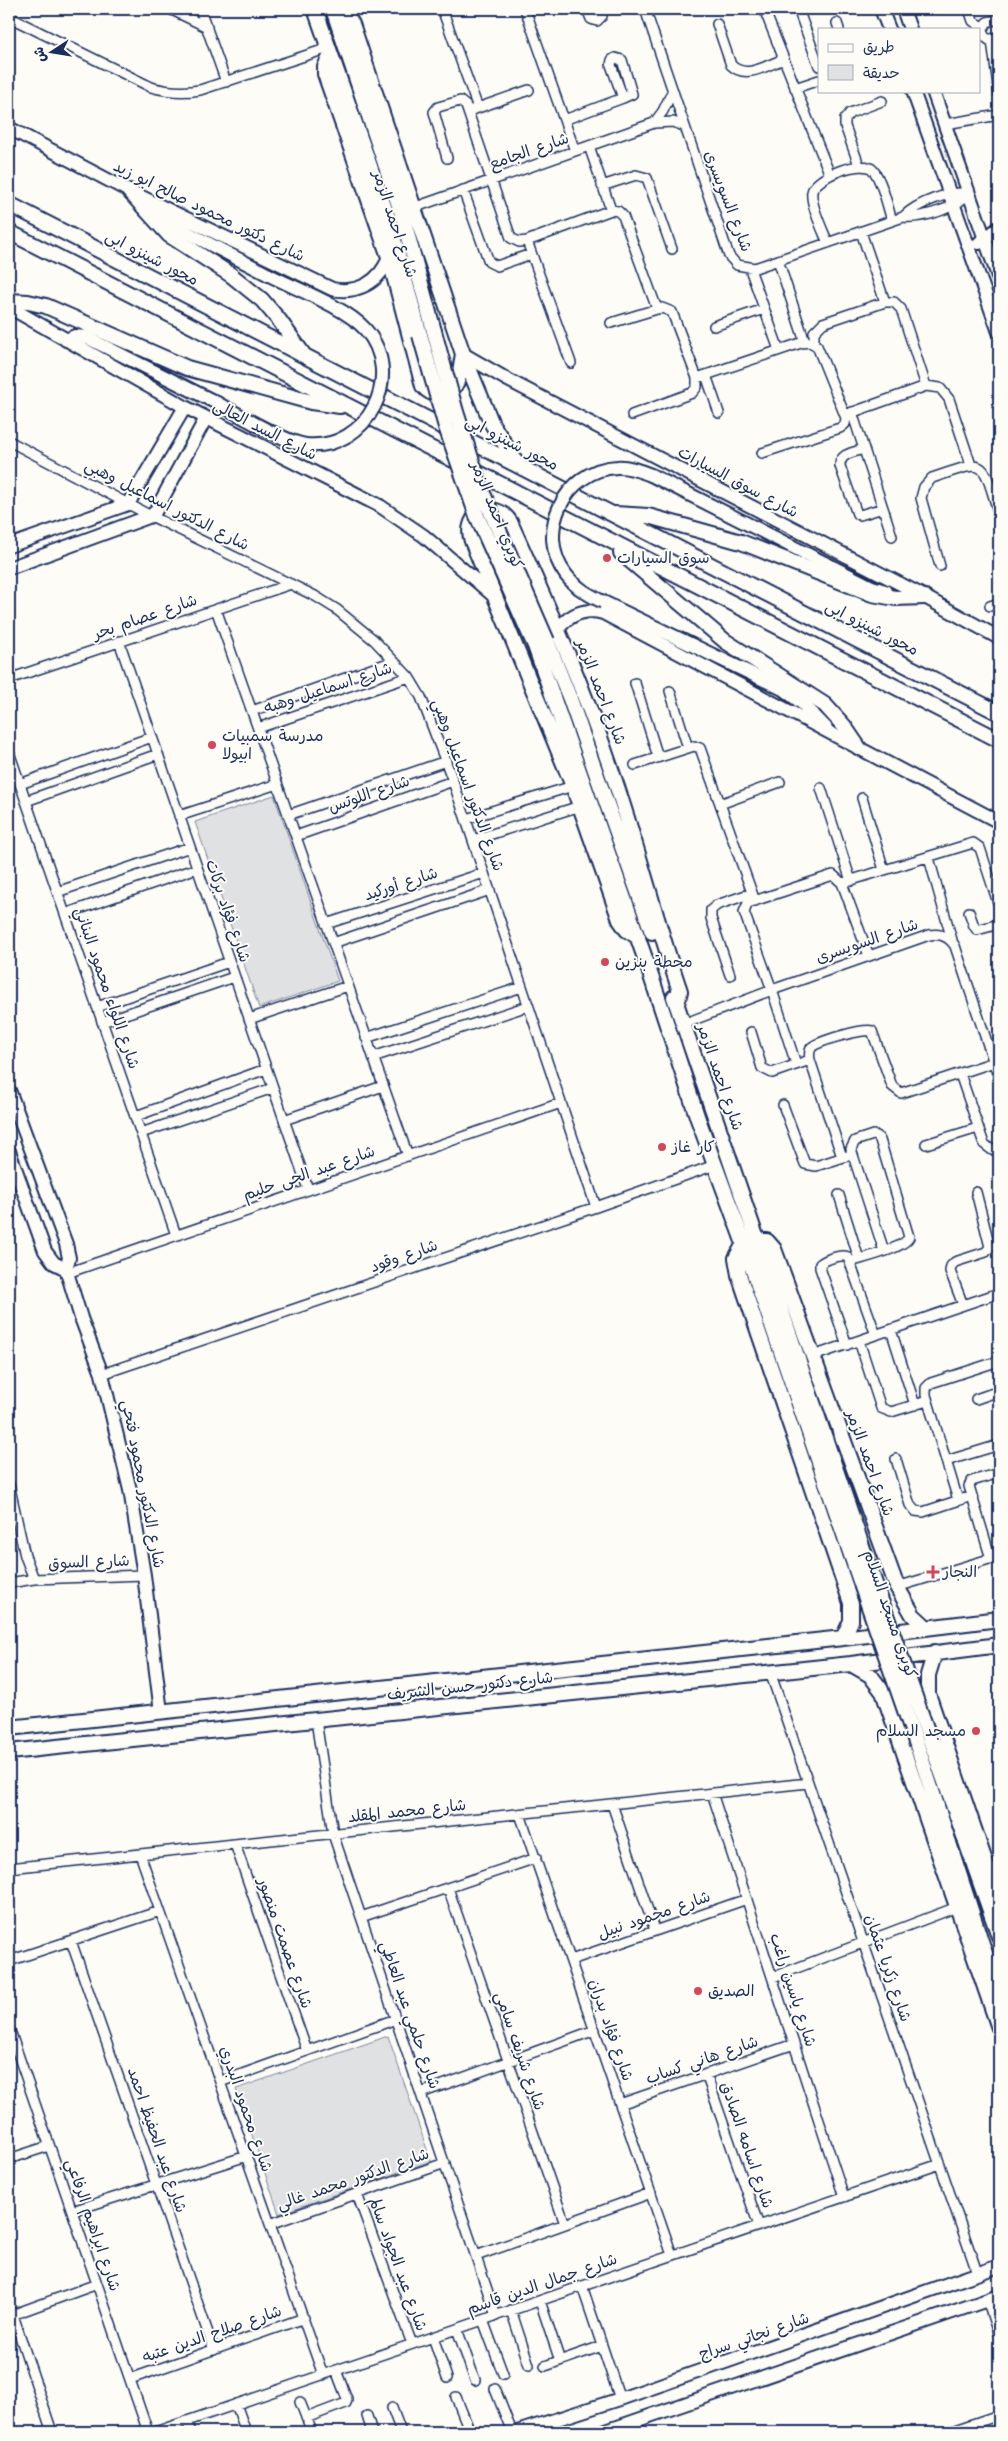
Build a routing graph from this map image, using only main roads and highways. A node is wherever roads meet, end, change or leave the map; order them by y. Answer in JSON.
{"nodes":[{"id":1,"x":315,"y":9,"type":"edge"},
{"id":2,"x":333,"y":9,"type":"edge"},
{"id":3,"x":339,"y":9,"type":"edge"},
{"id":4,"x":330,"y":51,"type":"junction"},
{"id":5,"x":134,"y":193,"type":"road end"},
{"id":6,"x":9,"y":204,"type":"edge"},
{"id":7,"x":9,"y":232,"type":"edge"},
{"id":8,"x":9,"y":300,"type":"edge"},
{"id":9,"x":463,"y":354,"type":"junction"},
{"id":10,"x":305,"y":356,"type":"junction"},
{"id":11,"x":347,"y":406,"type":"junction"},
{"id":12,"x":519,"y":466,"type":"junction"},
{"id":13,"x":611,"y":514,"type":"junction"},
{"id":14,"x":604,"y":538,"type":"junction"},
{"id":15,"x":920,"y":594,"type":"road end"},
{"id":16,"x":541,"y":644,"type":"junction"},
{"id":17,"x":999,"y":713,"type":"edge"},
{"id":18,"x":999,"y":740,"type":"edge"},
{"id":19,"x":859,"y":748,"type":"road end"},
{"id":20,"x":638,"y":937,"type":"junction"},
{"id":21,"x":677,"y":1004,"type":"junction"},
{"id":22,"x":751,"y":1241,"type":"junction"},
{"id":23,"x":896,"y":1587,"type":"junction"},
{"id":24,"x":848,"y":1593,"type":"junction"},
{"id":25,"x":999,"y":1619,"type":"edge"},
{"id":26,"x":927,"y":1628,"type":"junction"},
{"id":27,"x":843,"y":1638,"type":"junction"},
{"id":28,"x":999,"y":1645,"type":"edge"},
{"id":29,"x":935,"y":1652,"type":"junction"},
{"id":30,"x":851,"y":1664,"type":"junction"},
{"id":31,"x":386,"y":1688,"type":"junction"},
{"id":32,"x":928,"y":1694,"type":"junction"},
{"id":33,"x":885,"y":1699,"type":"junction"},
{"id":34,"x":246,"y":1703,"type":"junction"},
{"id":35,"x":388,"y":1712,"type":"junction"},
{"id":36,"x":249,"y":1726,"type":"junction"},
{"id":37,"x":9,"y":1728,"type":"edge"},
{"id":38,"x":924,"y":1743,"type":"junction"},
{"id":39,"x":9,"y":1752,"type":"edge"},
{"id":40,"x":999,"y":1902,"type":"edge"},
{"id":41,"x":999,"y":1936,"type":"edge"},
{"id":42,"x":999,"y":1996,"type":"edge"},
{"id":43,"x":999,"y":2028,"type":"edge"}],
"edges":[{"from":1,"to":4,"type":"main road"},
{"from":2,"to":16,"type":"main road","name":"كوبري احمد الزمر","bridge":true},
{"from":3,"to":9,"type":"main road","name":"شارع احمد الزمر"},
{"from":4,"to":9,"type":"main road","name":"شارع احمد الزمر"},
{"from":4,"to":16,"type":"main road","name":"كوبري احمد الزمر","bridge":true},
{"from":5,"to":10,"type":"main road"},
{"from":6,"to":10,"type":"main road","name":"محور شينزو ابى"},
{"from":7,"to":11,"type":"main road"},
{"from":8,"to":11,"type":"main road"},
{"from":9,"to":12,"type":"main road","name":"شارع احمد الزمر"},
{"from":10,"to":12,"type":"main road","name":"محور شينزو ابى"},
{"from":11,"to":14,"type":"main road"},
{"from":12,"to":13,"type":"main road","name":"محور شينزو ابى"},
{"from":13,"to":15,"type":"main road"},
{"from":13,"to":17,"type":"main road","name":"محور شينزو ابى"},
{"from":14,"to":18,"type":"main road"},
{"from":14,"to":19,"type":"main road"},
{"from":16,"to":20,"type":"main road"},
{"from":16,"to":21,"type":"main road"},
{"from":20,"to":21,"type":"main road","name":"شارع احمد الزمر"},
{"from":20,"to":22,"type":"main road","name":"شارع احمد الزمر"},
{"from":21,"to":22,"type":"main road","name":"شارع احمد الزمر"},
{"from":22,"to":23,"type":"main road","name":"شارع احمد الزمر"},
{"from":22,"to":24,"type":"main road"},
{"from":22,"to":38,"type":"main road","name":"كوبرى مسجد السلام","bridge":true},
{"from":23,"to":24,"type":"main road"},
{"from":23,"to":26,"type":"main road","name":"شارع احمد الزمر"},
{"from":24,"to":27,"type":"main road"},
{"from":25,"to":26,"type":"main road","name":"شارع دكتور حسن الشريف"},
{"from":26,"to":27,"type":"main road","name":"شارع دكتور حسن الشريف"},
{"from":27,"to":31,"type":"main road","name":"شارع دكتور حسن الشريف"},
{"from":28,"to":29,"type":"main road","name":"شارع دكتور حسن الشريف"},
{"from":29,"to":30,"type":"main road","name":"شارع دكتور حسن الشريف"},
{"from":29,"to":32,"type":"main road"},
{"from":30,"to":33,"type":"main road"},
{"from":30,"to":35,"type":"main road","name":"شارع دكتور حسن الشريف"},
{"from":31,"to":34,"type":"main road","name":"شارع دكتور حسن الشريف"},
{"from":31,"to":35,"type":"main road"},
{"from":32,"to":33,"type":"main road"},
{"from":32,"to":40,"type":"main road"},
{"from":33,"to":43,"type":"main road"},
{"from":34,"to":36,"type":"main road"},
{"from":34,"to":37,"type":"main road","name":"شارع دكتور حسن الشريف"},
{"from":35,"to":36,"type":"main road","name":"شارع دكتور حسن الشريف"},
{"from":36,"to":39,"type":"main road","name":"شارع دكتور حسن الشريف"},
{"from":38,"to":41,"type":"main road","name":"كوبرى مسجد السلام"},
{"from":38,"to":42,"type":"main road","name":"كوبرى مسجد السلام"}]}
